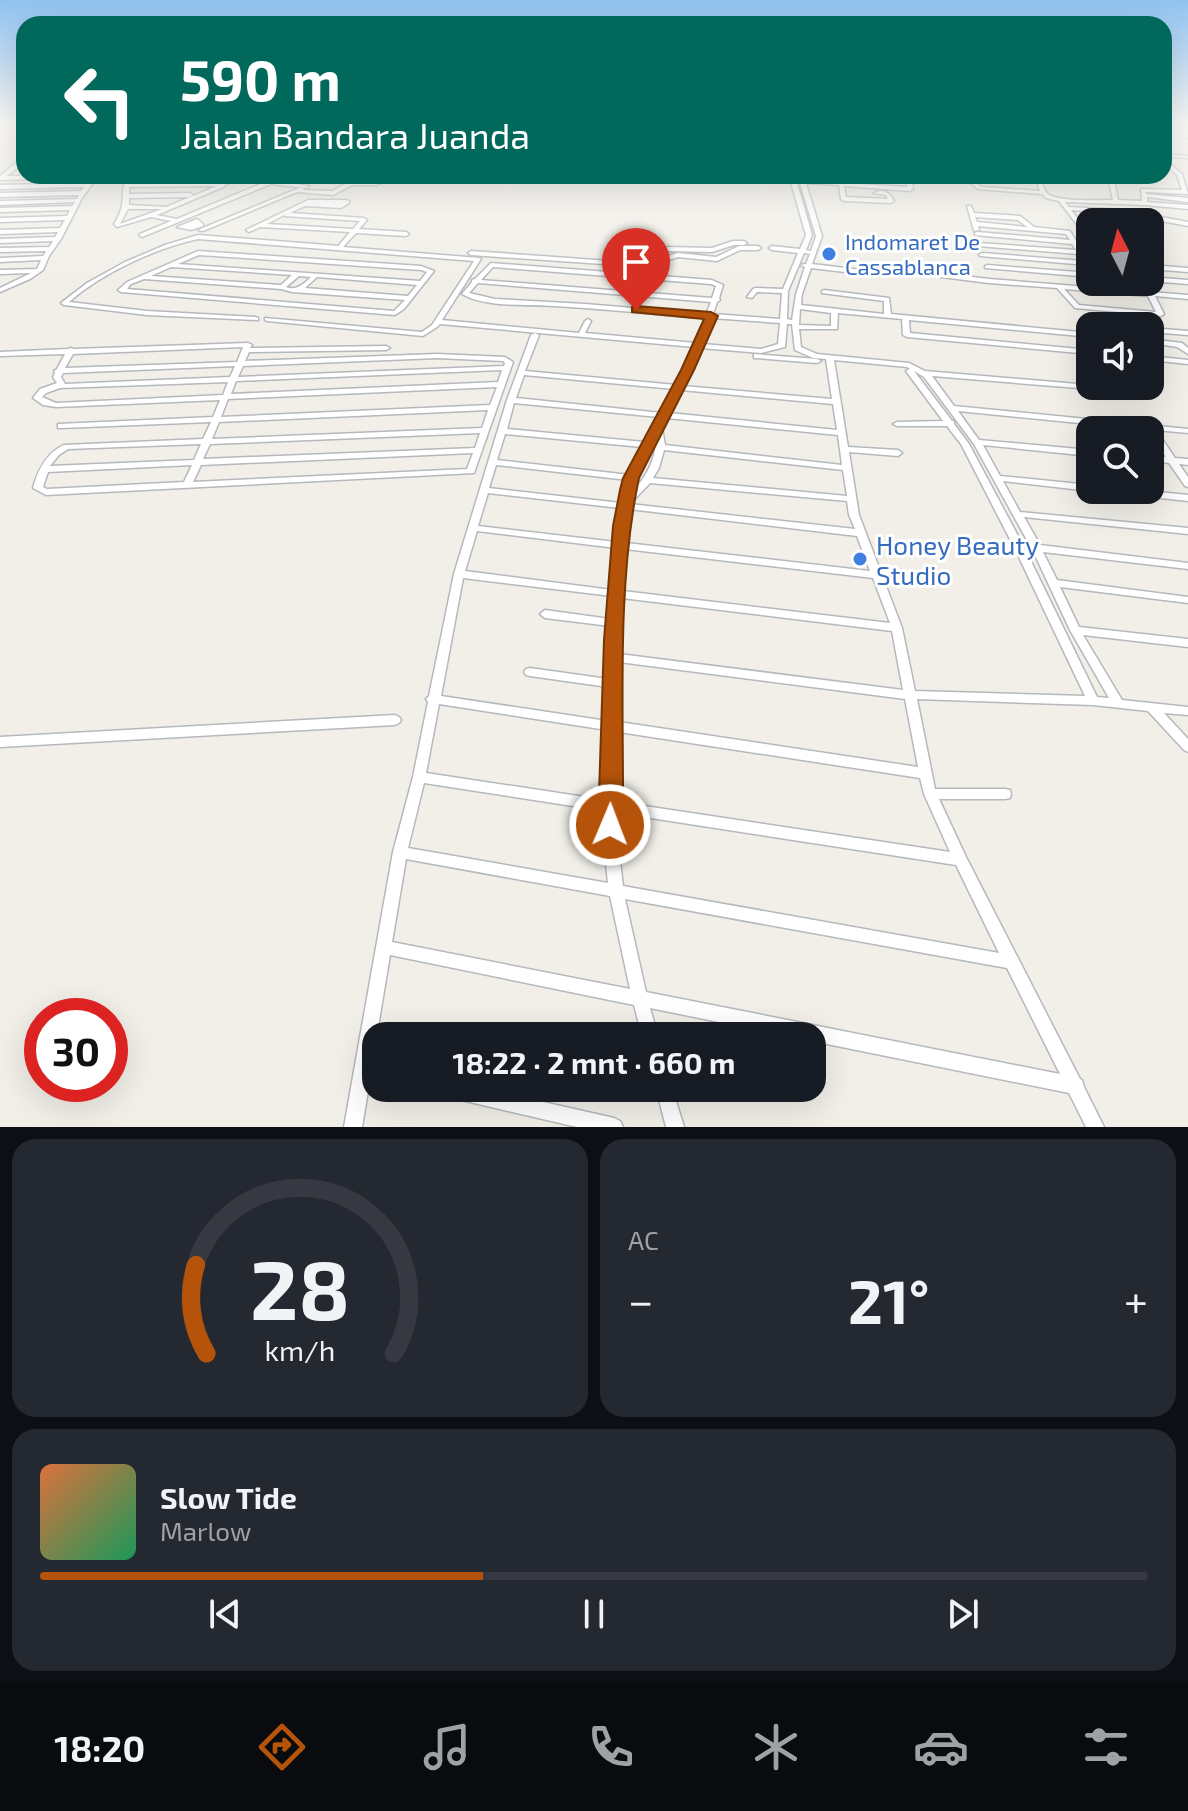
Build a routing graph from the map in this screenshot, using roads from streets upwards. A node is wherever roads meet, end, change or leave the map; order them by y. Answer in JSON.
{"nodes":[{"id":1,"x":13,"y":176,"type":"edge"},
{"id":2,"x":0,"y":178,"type":"edge"},
{"id":3,"x":10,"y":178,"type":"junction"},
{"id":4,"x":16,"y":178,"type":"edge"},
{"id":5,"x":272,"y":184,"type":"edge"},
{"id":6,"x":294,"y":184,"type":"edge"},
{"id":7,"x":349,"y":184,"type":"edge"},
{"id":8,"x":798,"y":184,"type":"edge"},
{"id":9,"x":799,"y":184,"type":"edge"},
{"id":10,"x":849,"y":184,"type":"edge"},
{"id":11,"x":861,"y":184,"type":"edge"},
{"id":12,"x":910,"y":184,"type":"edge"},
{"id":13,"x":976,"y":184,"type":"edge"},
{"id":14,"x":1001,"y":184,"type":"edge"},
{"id":15,"x":1028,"y":184,"type":"edge"},
{"id":16,"x":1040,"y":184,"type":"edge"},
{"id":17,"x":1111,"y":184,"type":"edge"},
{"id":18,"x":87,"y":185,"type":"joint"},
{"id":19,"x":223,"y":185,"type":"joint"},
{"id":20,"x":125,"y":186,"type":"joint"},
{"id":21,"x":0,"y":187,"type":"edge"},
{"id":22,"x":1004,"y":190,"type":"junction"},
{"id":23,"x":297,"y":191,"type":"junction"},
{"id":24,"x":262,"y":192,"type":"junction"},
{"id":25,"x":1029,"y":192,"type":"junction"},
{"id":26,"x":1187,"y":192,"type":"edge"},
{"id":27,"x":81,"y":193,"type":"junction"},
{"id":28,"x":1043,"y":193,"type":"junction"},
{"id":29,"x":897,"y":194,"type":"dead end"},
{"id":30,"x":0,"y":195,"type":"edge"},
{"id":31,"x":200,"y":195,"type":"junction"},
{"id":32,"x":1143,"y":195,"type":"junction"},
{"id":33,"x":126,"y":196,"type":"junction"},
{"id":34,"x":273,"y":198,"type":"junction"},
{"id":35,"x":1168,"y":198,"type":"junction"},
{"id":36,"x":76,"y":200,"type":"junction"},
{"id":37,"x":1061,"y":200,"type":"junction"},
{"id":38,"x":1084,"y":200,"type":"junction"},
{"id":39,"x":1188,"y":200,"type":"edge"},
{"id":40,"x":1113,"y":202,"type":"junction"},
{"id":41,"x":0,"y":203,"type":"edge"},
{"id":42,"x":1145,"y":203,"type":"junction"},
{"id":43,"x":305,"y":204,"type":"junction"},
{"id":44,"x":1170,"y":206,"type":"junction"},
{"id":45,"x":127,"y":207,"type":"junction"},
{"id":46,"x":170,"y":207,"type":"junction"},
{"id":47,"x":1188,"y":207,"type":"edge"},
{"id":48,"x":72,"y":208,"type":"junction"},
{"id":49,"x":1066,"y":208,"type":"junction"},
{"id":50,"x":1076,"y":208,"type":"edge"},
{"id":51,"x":1090,"y":208,"type":"edge"},
{"id":52,"x":1115,"y":208,"type":"edge"},
{"id":53,"x":0,"y":210,"type":"edge"},
{"id":54,"x":283,"y":214,"type":"junction"},
{"id":55,"x":151,"y":215,"type":"junction"},
{"id":56,"x":67,"y":218,"type":"junction"},
{"id":57,"x":1076,"y":219,"type":"edge"},
{"id":58,"x":0,"y":220,"type":"edge"},
{"id":59,"x":175,"y":220,"type":"junction"},
{"id":60,"x":1164,"y":220,"type":"edge"},
{"id":61,"x":975,"y":224,"type":"junction"},
{"id":62,"x":1188,"y":224,"type":"edge"},
{"id":63,"x":259,"y":225,"type":"junction"},
{"id":64,"x":1032,"y":228,"type":"junction"},
{"id":65,"x":198,"y":229,"type":"junction"},
{"id":66,"x":62,"y":230,"type":"junction"},
{"id":67,"x":249,"y":230,"type":"dead end"},
{"id":68,"x":357,"y":231,"type":"junction"},
{"id":69,"x":0,"y":232,"type":"edge"},
{"id":70,"x":406,"y":234,"type":"dead end"},
{"id":71,"x":977,"y":234,"type":"junction"},
{"id":72,"x":142,"y":235,"type":"dead end"},
{"id":73,"x":58,"y":239,"type":"junction"},
{"id":74,"x":0,"y":241,"type":"edge"},
{"id":75,"x":1074,"y":242,"type":"junction"},
{"id":76,"x":979,"y":245,"type":"junction"},
{"id":77,"x":1076,"y":245,"type":"edge"},
{"id":78,"x":338,"y":246,"type":"junction"},
{"id":79,"x":50,"y":249,"type":"junction"},
{"id":80,"x":0,"y":250,"type":"edge"},
{"id":81,"x":800,"y":252,"type":"junction"},
{"id":82,"x":1076,"y":252,"type":"edge"},
{"id":83,"x":815,"y":253,"type":"junction"},
{"id":84,"x":982,"y":255,"type":"junction"},
{"id":85,"x":43,"y":258,"type":"junction"},
{"id":86,"x":0,"y":260,"type":"edge"},
{"id":87,"x":322,"y":261,"type":"junction"},
{"id":88,"x":796,"y":264,"type":"junction"},
{"id":89,"x":1076,"y":264,"type":"edge"},
{"id":90,"x":168,"y":265,"type":"junction"},
{"id":91,"x":809,"y":266,"type":"junction"},
{"id":92,"x":987,"y":267,"type":"junction"},
{"id":93,"x":1164,"y":268,"type":"edge"},
{"id":94,"x":1188,"y":270,"type":"edge"},
{"id":95,"x":40,"y":271,"type":"junction"},
{"id":96,"x":0,"y":272,"type":"edge"},
{"id":97,"x":298,"y":274,"type":"junction"},
{"id":98,"x":599,"y":274,"type":"junction"},
{"id":99,"x":1076,"y":274,"type":"edge"},
{"id":100,"x":312,"y":275,"type":"junction"},
{"id":101,"x":142,"y":277,"type":"junction"},
{"id":102,"x":1164,"y":280,"type":"edge"},
{"id":103,"x":474,"y":281,"type":"junction"},
{"id":104,"x":991,"y":282,"type":"junction"},
{"id":105,"x":1188,"y":282,"type":"edge"},
{"id":106,"x":422,"y":283,"type":"junction"},
{"id":107,"x":0,"y":288,"type":"edge"},
{"id":108,"x":289,"y":289,"type":"junction"},
{"id":109,"x":1076,"y":289,"type":"edge"},
{"id":110,"x":589,"y":290,"type":"junction"},
{"id":111,"x":785,"y":291,"type":"junction"},
{"id":112,"x":1062,"y":291,"type":"junction"},
{"id":113,"x":824,"y":292,"type":"dead end"},
{"id":114,"x":1147,"y":296,"type":"edge"},
{"id":115,"x":750,"y":297,"type":"dead end"},
{"id":116,"x":1152,"y":297,"type":"junction"},
{"id":117,"x":1188,"y":297,"type":"edge"},
{"id":118,"x":409,"y":298,"type":"junction"},
{"id":119,"x":717,"y":300,"type":"junction"},
{"id":120,"x":277,"y":303,"type":"junction"},
{"id":121,"x":581,"y":305,"type":"junction"},
{"id":122,"x":797,"y":307,"type":"junction"},
{"id":123,"x":834,"y":311,"type":"junction"},
{"id":124,"x":711,"y":316,"type":"junction"},
{"id":125,"x":888,"y":316,"type":"junction"},
{"id":126,"x":266,"y":317,"type":"junction"},
{"id":127,"x":905,"y":318,"type":"junction"},
{"id":128,"x":588,"y":321,"type":"dead end"},
{"id":129,"x":782,"y":322,"type":"junction"},
{"id":130,"x":436,"y":324,"type":"junction"},
{"id":131,"x":795,"y":324,"type":"junction"},
{"id":132,"x":1164,"y":331,"type":"edge"},
{"id":133,"x":1188,"y":333,"type":"edge"},
{"id":134,"x":1076,"y":334,"type":"edge"},
{"id":135,"x":535,"y":335,"type":"junction"},
{"id":136,"x":581,"y":335,"type":"junction"},
{"id":137,"x":1164,"y":343,"type":"edge"},
{"id":138,"x":386,"y":348,"type":"dead end"},
{"id":139,"x":698,"y":348,"type":"junction"},
{"id":140,"x":71,"y":350,"type":"junction"},
{"id":141,"x":247,"y":350,"type":"junction"},
{"id":142,"x":1076,"y":351,"type":"edge"},
{"id":143,"x":1188,"y":352,"type":"edge"},
{"id":144,"x":761,"y":353,"type":"junction"},
{"id":145,"x":0,"y":354,"type":"edge"},
{"id":146,"x":1164,"y":359,"type":"edge"},
{"id":147,"x":831,"y":360,"type":"junction"},
{"id":148,"x":1188,"y":362,"type":"edge"},
{"id":149,"x":241,"y":363,"type":"junction"},
{"id":150,"x":507,"y":368,"type":"junction"},
{"id":151,"x":917,"y":370,"type":"junction"},
{"id":152,"x":58,"y":371,"type":"junction"},
{"id":153,"x":522,"y":373,"type":"junction"},
{"id":154,"x":234,"y":379,"type":"junction"},
{"id":155,"x":501,"y":384,"type":"junction"},
{"id":156,"x":60,"y":385,"type":"junction"},
{"id":157,"x":679,"y":386,"type":"junction"},
{"id":158,"x":1076,"y":386,"type":"edge"},
{"id":159,"x":226,"y":395,"type":"junction"},
{"id":160,"x":511,"y":400,"type":"junction"},
{"id":161,"x":837,"y":402,"type":"junction"},
{"id":162,"x":494,"y":407,"type":"junction"},
{"id":163,"x":953,"y":408,"type":"junction"},
{"id":164,"x":664,"y":417,"type":"junction"},
{"id":165,"x":215,"y":418,"type":"junction"},
{"id":166,"x":1076,"y":420,"type":"edge"},
{"id":167,"x":951,"y":423,"type":"junction"},
{"id":168,"x":897,"y":424,"type":"dead end"},
{"id":169,"x":61,"y":426,"type":"dead end"},
{"id":170,"x":658,"y":428,"type":"junction"},
{"id":171,"x":1164,"y":428,"type":"edge"},
{"id":172,"x":486,"y":430,"type":"junction"},
{"id":173,"x":504,"y":431,"type":"junction"},
{"id":174,"x":1188,"y":431,"type":"edge"},
{"id":175,"x":842,"y":433,"type":"junction"},
{"id":176,"x":205,"y":441,"type":"junction"},
{"id":177,"x":977,"y":442,"type":"junction"},
{"id":178,"x":647,"y":445,"type":"junction"},
{"id":179,"x":661,"y":447,"type":"junction"},
{"id":180,"x":1164,"y":447,"type":"edge"},
{"id":181,"x":844,"y":449,"type":"junction"},
{"id":182,"x":479,"y":450,"type":"junction"},
{"id":183,"x":1076,"y":452,"type":"edge"},
{"id":184,"x":898,"y":453,"type":"dead end"},
{"id":185,"x":1164,"y":459,"type":"edge"},
{"id":186,"x":1173,"y":460,"type":"junction"},
{"id":187,"x":493,"y":462,"type":"junction"},
{"id":188,"x":1188,"y":462,"type":"edge"},
{"id":189,"x":196,"y":463,"type":"junction"},
{"id":190,"x":845,"y":468,"type":"junction"},
{"id":191,"x":45,"y":469,"type":"junction"},
{"id":192,"x":631,"y":478,"type":"junction"},
{"id":193,"x":998,"y":478,"type":"junction"},
{"id":194,"x":649,"y":480,"type":"junction"},
{"id":195,"x":1188,"y":484,"type":"edge"},
{"id":196,"x":187,"y":486,"type":"junction"},
{"id":197,"x":1076,"y":486,"type":"edge"},
{"id":198,"x":483,"y":490,"type":"junction"},
{"id":199,"x":1164,"y":495,"type":"edge"},
{"id":200,"x":1188,"y":498,"type":"edge"},
{"id":201,"x":851,"y":499,"type":"junction"},
{"id":202,"x":627,"y":503,"type":"junction"},
{"id":203,"x":1017,"y":514,"type":"junction"},
{"id":204,"x":472,"y":528,"type":"junction"},
{"id":205,"x":1188,"y":531,"type":"edge"},
{"id":206,"x":860,"y":533,"type":"junction"},
{"id":207,"x":621,"y":545,"type":"junction"},
{"id":208,"x":1036,"y":548,"type":"junction"},
{"id":209,"x":1188,"y":566,"type":"edge"},
{"id":210,"x":459,"y":574,"type":"junction"},
{"id":211,"x":875,"y":575,"type":"junction"},
{"id":212,"x":1054,"y":583,"type":"junction"},
{"id":213,"x":618,"y":593,"type":"junction"},
{"id":214,"x":1188,"y":600,"type":"edge"},
{"id":215,"x":545,"y":614,"type":"dead end"},
{"id":216,"x":615,"y":623,"type":"junction"},
{"id":217,"x":897,"y":628,"type":"junction"},
{"id":218,"x":1075,"y":630,"type":"junction"},
{"id":219,"x":1188,"y":643,"type":"edge"},
{"id":220,"x":614,"y":657,"type":"junction"},
{"id":221,"x":530,"y":672,"type":"dead end"},
{"id":222,"x":613,"y":684,"type":"junction"},
{"id":223,"x":911,"y":695,"type":"junction"},
{"id":224,"x":432,"y":699,"type":"junction"},
{"id":225,"x":1093,"y":701,"type":"junction"},
{"id":226,"x":1118,"y":703,"type":"junction"},
{"id":227,"x":1150,"y":706,"type":"junction"},
{"id":228,"x":1188,"y":711,"type":"edge"},
{"id":229,"x":395,"y":720,"type":"dead end"},
{"id":230,"x":614,"y":725,"type":"junction"},
{"id":231,"x":0,"y":742,"type":"edge"},
{"id":232,"x":1188,"y":747,"type":"edge"},
{"id":233,"x":924,"y":773,"type":"junction"},
{"id":234,"x":419,"y":777,"type":"junction"},
{"id":235,"x":930,"y":794,"type":"junction"},
{"id":236,"x":1005,"y":794,"type":"dead end"},
{"id":237,"x":610,"y":806,"type":"junction"},
{"id":238,"x":400,"y":852,"type":"junction"},
{"id":239,"x":960,"y":860,"type":"junction"},
{"id":240,"x":616,"y":891,"type":"junction"},
{"id":241,"x":383,"y":947,"type":"junction"},
{"id":242,"x":1012,"y":962,"type":"junction"},
{"id":243,"x":640,"y":1000,"type":"junction"},
{"id":244,"x":375,"y":1022,"type":"edge"},
{"id":245,"x":646,"y":1022,"type":"edge"},
{"id":246,"x":1076,"y":1086,"type":"junction"},
{"id":247,"x":362,"y":1096,"type":"edge"},
{"id":248,"x":505,"y":1102,"type":"edge"},
{"id":249,"x":668,"y":1102,"type":"edge"},
{"id":250,"x":353,"y":1127,"type":"edge"},
{"id":251,"x":614,"y":1127,"type":"edge"},
{"id":252,"x":675,"y":1127,"type":"edge"},
{"id":253,"x":1095,"y":1127,"type":"edge"}],
"edges":[{"from":1,"to":3,"type":"street"},
{"from":2,"to":3,"type":"street"},
{"from":3,"to":4,"type":"street"},
{"from":3,"to":21,"type":"street"},
{"from":5,"to":24,"type":"street"},
{"from":6,"to":23,"type":"street"},
{"from":7,"to":23,"type":"street"},
{"from":8,"to":81,"type":"street"},
{"from":9,"to":83,"type":"street"},
{"from":10,"to":29,"type":"street"},
{"from":11,"to":12,"type":"street"},
{"from":13,"to":22,"type":"street"},
{"from":14,"to":22,"type":"street"},
{"from":15,"to":25,"type":"street"},
{"from":16,"to":28,"type":"street"},
{"from":17,"to":40,"type":"street"},
{"from":18,"to":21,"type":"street"},
{"from":18,"to":27,"type":"street"},
{"from":19,"to":20,"type":"street"},
{"from":19,"to":31,"type":"street"},
{"from":20,"to":33,"type":"street"},
{"from":22,"to":25,"type":"street"},
{"from":23,"to":34,"type":"street"},
{"from":24,"to":34,"type":"street"},
{"from":24,"to":59,"type":"street"},
{"from":25,"to":28,"type":"street"},
{"from":26,"to":32,"type":"street"},
{"from":27,"to":30,"type":"street"},
{"from":27,"to":36,"type":"street"},
{"from":28,"to":37,"type":"street"},
{"from":31,"to":33,"type":"street"},
{"from":31,"to":46,"type":"street"},
{"from":32,"to":35,"type":"street"},
{"from":32,"to":42,"type":"street"},
{"from":33,"to":45,"type":"street"},
{"from":34,"to":65,"type":"street"},
{"from":35,"to":39,"type":"street"},
{"from":35,"to":44,"type":"street"},
{"from":36,"to":41,"type":"street"},
{"from":36,"to":48,"type":"street"},
{"from":37,"to":38,"type":"street"},
{"from":37,"to":49,"type":"street"},
{"from":38,"to":40,"type":"street"},
{"from":38,"to":51,"type":"street"},
{"from":40,"to":42,"type":"street"},
{"from":40,"to":52,"type":"street"},
{"from":42,"to":44,"type":"street"},
{"from":43,"to":43,"type":"street"},
{"from":43,"to":54,"type":"street"},
{"from":44,"to":47,"type":"street"},
{"from":45,"to":46,"type":"street"},
{"from":45,"to":55,"type":"street"},
{"from":46,"to":55,"type":"street"},
{"from":48,"to":53,"type":"street"},
{"from":48,"to":56,"type":"street"},
{"from":49,"to":50,"type":"street"},
{"from":49,"to":57,"type":"street"},
{"from":54,"to":63,"type":"street"},
{"from":54,"to":68,"type":"street"},
{"from":55,"to":59,"type":"street"},
{"from":56,"to":58,"type":"street"},
{"from":56,"to":66,"type":"street"},
{"from":59,"to":65,"type":"street"},
{"from":59,"to":72,"type":"street"},
{"from":60,"to":62,"type":"street"},
{"from":61,"to":64,"type":"street"},
{"from":61,"to":64,"type":"street"},
{"from":61,"to":71,"type":"street"},
{"from":63,"to":67,"type":"street"},
{"from":63,"to":68,"type":"street"},
{"from":64,"to":75,"type":"street"},
{"from":65,"to":78,"type":"street"},
{"from":66,"to":69,"type":"street"},
{"from":66,"to":73,"type":"street"},
{"from":68,"to":70,"type":"street"},
{"from":68,"to":78,"type":"street"},
{"from":71,"to":75,"type":"street"},
{"from":71,"to":76,"type":"street"},
{"from":73,"to":74,"type":"street"},
{"from":73,"to":79,"type":"street"},
{"from":75,"to":77,"type":"street"},
{"from":76,"to":82,"type":"street"},
{"from":76,"to":84,"type":"street"},
{"from":78,"to":81,"type":"street"},
{"from":78,"to":87,"type":"street"},
{"from":78,"to":126,"type":"street"},
{"from":78,"to":130,"type":"street"},
{"from":79,"to":80,"type":"street"},
{"from":79,"to":85,"type":"street"},
{"from":81,"to":83,"type":"street"},
{"from":81,"to":88,"type":"street"},
{"from":83,"to":91,"type":"street"},
{"from":84,"to":89,"type":"street"},
{"from":84,"to":92,"type":"street"},
{"from":85,"to":86,"type":"street"},
{"from":85,"to":95,"type":"street"},
{"from":87,"to":90,"type":"street"},
{"from":87,"to":100,"type":"street"},
{"from":87,"to":106,"type":"street"},
{"from":88,"to":91,"type":"street"},
{"from":88,"to":111,"type":"street"},
{"from":90,"to":97,"type":"street"},
{"from":90,"to":101,"type":"street"},
{"from":91,"to":104,"type":"street"},
{"from":91,"to":122,"type":"street"},
{"from":92,"to":99,"type":"street"},
{"from":92,"to":104,"type":"street"},
{"from":93,"to":94,"type":"street"},
{"from":95,"to":96,"type":"street"},
{"from":95,"to":107,"type":"street"},
{"from":97,"to":100,"type":"street"},
{"from":97,"to":108,"type":"street"},
{"from":98,"to":103,"type":"street"},
{"from":98,"to":110,"type":"street"},
{"from":98,"to":119,"type":"street"},
{"from":100,"to":106,"type":"street"},
{"from":100,"to":108,"type":"street"},
{"from":101,"to":108,"type":"street"},
{"from":101,"to":120,"type":"street"},
{"from":102,"to":105,"type":"street"},
{"from":103,"to":110,"type":"street"},
{"from":103,"to":121,"type":"street"},
{"from":104,"to":112,"type":"street"},
{"from":106,"to":118,"type":"street"},
{"from":108,"to":118,"type":"street"},
{"from":108,"to":120,"type":"street"},
{"from":109,"to":112,"type":"street"},
{"from":110,"to":119,"type":"street"},
{"from":110,"to":121,"type":"street"},
{"from":111,"to":115,"type":"street"},
{"from":111,"to":129,"type":"street"},
{"from":112,"to":116,"type":"street"},
{"from":112,"to":116,"type":"street"},
{"from":113,"to":125,"type":"street"},
{"from":114,"to":116,"type":"street"},
{"from":116,"to":117,"type":"street"},
{"from":118,"to":120,"type":"street"},
{"from":119,"to":124,"type":"street"},
{"from":120,"to":126,"type":"street"},
{"from":121,"to":124,"type":"street"},
{"from":122,"to":123,"type":"street"},
{"from":122,"to":131,"type":"street"},
{"from":123,"to":125,"type":"street"},
{"from":123,"to":131,"type":"street"},
{"from":124,"to":129,"type":"street"},
{"from":124,"to":139,"type":"street"},
{"from":125,"to":127,"type":"street"},
{"from":126,"to":130,"type":"street"},
{"from":127,"to":134,"type":"street"},
{"from":127,"to":142,"type":"street"},
{"from":128,"to":136,"type":"street"},
{"from":129,"to":131,"type":"street"},
{"from":129,"to":144,"type":"street"},
{"from":130,"to":135,"type":"street"},
{"from":130,"to":136,"type":"street"},
{"from":131,"to":147,"type":"street"},
{"from":132,"to":133,"type":"street"},
{"from":135,"to":139,"type":"street"},
{"from":135,"to":153,"type":"street"},
{"from":136,"to":139,"type":"street"},
{"from":137,"to":143,"type":"street"},
{"from":138,"to":141,"type":"street"},
{"from":139,"to":144,"type":"street"},
{"from":139,"to":157,"type":"street"},
{"from":140,"to":141,"type":"street"},
{"from":140,"to":145,"type":"street"},
{"from":140,"to":152,"type":"street"},
{"from":141,"to":149,"type":"street"},
{"from":144,"to":147,"type":"street"},
{"from":146,"to":148,"type":"street"},
{"from":147,"to":151,"type":"street"},
{"from":147,"to":161,"type":"street"},
{"from":149,"to":150,"type":"street"},
{"from":149,"to":152,"type":"street"},
{"from":149,"to":154,"type":"street"},
{"from":150,"to":154,"type":"street"},
{"from":150,"to":155,"type":"street"},
{"from":151,"to":158,"type":"street"},
{"from":151,"to":163,"type":"street"},
{"from":151,"to":167,"type":"street"},
{"from":152,"to":156,"type":"street"},
{"from":153,"to":157,"type":"street"},
{"from":153,"to":160,"type":"street"},
{"from":154,"to":156,"type":"street"},
{"from":154,"to":159,"type":"street"},
{"from":155,"to":159,"type":"street"},
{"from":155,"to":162,"type":"street"},
{"from":156,"to":159,"type":"street"},
{"from":157,"to":161,"type":"street"},
{"from":157,"to":164,"type":"street"},
{"from":159,"to":165,"type":"street"},
{"from":160,"to":164,"type":"street"},
{"from":160,"to":173,"type":"street"},
{"from":161,"to":175,"type":"street"},
{"from":162,"to":165,"type":"street"},
{"from":162,"to":172,"type":"street"},
{"from":163,"to":166,"type":"street"},
{"from":163,"to":177,"type":"street"},
{"from":164,"to":170,"type":"street"},
{"from":164,"to":175,"type":"street"},
{"from":165,"to":169,"type":"street"},
{"from":165,"to":176,"type":"street"},
{"from":167,"to":168,"type":"street"},
{"from":167,"to":225,"type":"street"},
{"from":170,"to":178,"type":"street"},
{"from":170,"to":179,"type":"street"},
{"from":171,"to":174,"type":"street"},
{"from":172,"to":176,"type":"street"},
{"from":172,"to":182,"type":"street"},
{"from":173,"to":178,"type":"street"},
{"from":173,"to":187,"type":"street"},
{"from":175,"to":181,"type":"street"},
{"from":176,"to":189,"type":"street"},
{"from":176,"to":191,"type":"street"},
{"from":177,"to":183,"type":"street"},
{"from":177,"to":193,"type":"street"},
{"from":178,"to":192,"type":"street"},
{"from":179,"to":190,"type":"street"},
{"from":179,"to":194,"type":"street"},
{"from":180,"to":186,"type":"street"},
{"from":181,"to":184,"type":"street"},
{"from":181,"to":190,"type":"street"},
{"from":182,"to":189,"type":"street"},
{"from":182,"to":196,"type":"street"},
{"from":185,"to":186,"type":"street"},
{"from":186,"to":188,"type":"street"},
{"from":186,"to":195,"type":"street"},
{"from":187,"to":192,"type":"street"},
{"from":187,"to":198,"type":"street"},
{"from":189,"to":191,"type":"street"},
{"from":189,"to":196,"type":"street"},
{"from":190,"to":201,"type":"street"},
{"from":191,"to":196,"type":"street"},
{"from":192,"to":202,"type":"street"},
{"from":193,"to":197,"type":"street"},
{"from":193,"to":203,"type":"street"},
{"from":194,"to":201,"type":"street"},
{"from":194,"to":202,"type":"street"},
{"from":198,"to":202,"type":"street"},
{"from":198,"to":204,"type":"street"},
{"from":199,"to":200,"type":"street"},
{"from":201,"to":206,"type":"street"},
{"from":202,"to":206,"type":"street"},
{"from":202,"to":207,"type":"street"},
{"from":203,"to":205,"type":"street"},
{"from":203,"to":208,"type":"street"},
{"from":204,"to":207,"type":"street"},
{"from":204,"to":210,"type":"street"},
{"from":206,"to":211,"type":"street"},
{"from":207,"to":211,"type":"street"},
{"from":207,"to":213,"type":"street"},
{"from":208,"to":209,"type":"street"},
{"from":208,"to":212,"type":"street"},
{"from":210,"to":213,"type":"street"},
{"from":210,"to":224,"type":"street"},
{"from":211,"to":217,"type":"street"},
{"from":212,"to":214,"type":"street"},
{"from":212,"to":218,"type":"street"},
{"from":213,"to":216,"type":"street"},
{"from":213,"to":217,"type":"street"},
{"from":215,"to":216,"type":"street"},
{"from":216,"to":220,"type":"street"},
{"from":217,"to":223,"type":"street"},
{"from":218,"to":219,"type":"street"},
{"from":218,"to":226,"type":"street"},
{"from":220,"to":222,"type":"street"},
{"from":220,"to":223,"type":"street"},
{"from":221,"to":222,"type":"street"},
{"from":222,"to":230,"type":"street"},
{"from":223,"to":225,"type":"street"},
{"from":223,"to":233,"type":"street"},
{"from":224,"to":230,"type":"street"},
{"from":224,"to":234,"type":"street"},
{"from":225,"to":226,"type":"street"},
{"from":226,"to":227,"type":"street"},
{"from":227,"to":228,"type":"street"},
{"from":227,"to":232,"type":"street"},
{"from":229,"to":231,"type":"street"},
{"from":230,"to":233,"type":"street"},
{"from":230,"to":237,"type":"street"},
{"from":233,"to":235,"type":"street"},
{"from":234,"to":237,"type":"street"},
{"from":234,"to":238,"type":"street"},
{"from":235,"to":236,"type":"street"},
{"from":235,"to":239,"type":"street"},
{"from":237,"to":239,"type":"street"},
{"from":237,"to":240,"type":"street"},
{"from":238,"to":240,"type":"street"},
{"from":238,"to":241,"type":"street"},
{"from":239,"to":242,"type":"street"},
{"from":240,"to":242,"type":"street"},
{"from":240,"to":243,"type":"street"},
{"from":241,"to":243,"type":"street"},
{"from":241,"to":244,"type":"street"},
{"from":242,"to":246,"type":"street"},
{"from":243,"to":245,"type":"street"},
{"from":243,"to":246,"type":"street"},
{"from":246,"to":253,"type":"street"},
{"from":247,"to":250,"type":"street"},
{"from":248,"to":251,"type":"street"},
{"from":249,"to":252,"type":"street"}]}
